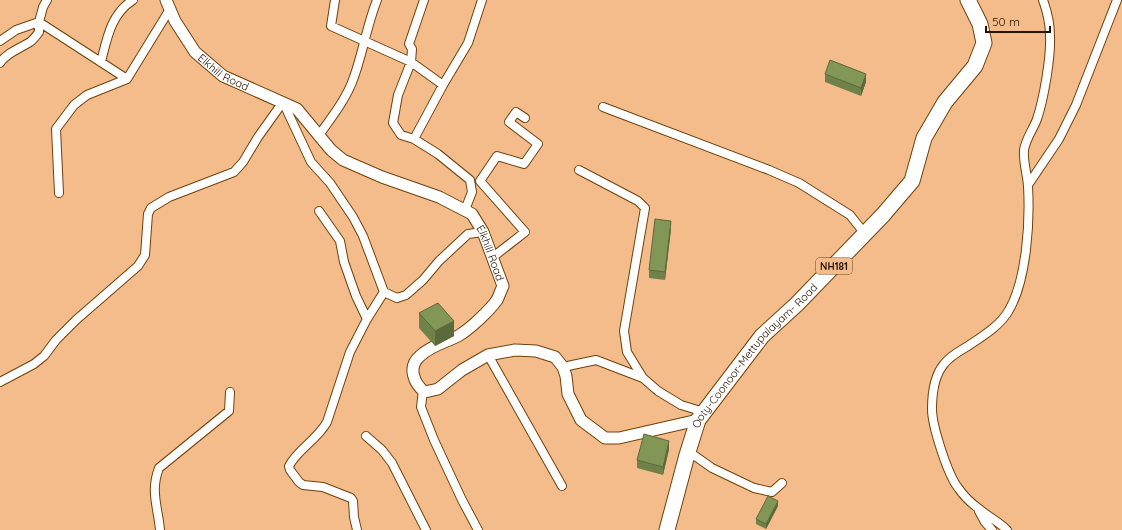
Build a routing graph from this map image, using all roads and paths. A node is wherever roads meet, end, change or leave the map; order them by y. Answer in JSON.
{"nodes":[{"id":1,"x":47,"y":0,"type":"edge"},
{"id":2,"x":133,"y":0,"type":"edge"},
{"id":3,"x":335,"y":0,"type":"edge"},
{"id":4,"x":377,"y":0,"type":"edge"},
{"id":5,"x":424,"y":0,"type":"edge"},
{"id":6,"x":482,"y":0,"type":"edge"},
{"id":7,"x":968,"y":0,"type":"edge"},
{"id":8,"x":1043,"y":0,"type":"edge"},
{"id":9,"x":1117,"y":0,"type":"edge"},
{"id":10,"x":168,"y":4,"type":"edge"},
{"id":11,"x":39,"y":22,"type":"junction"},
{"id":12,"x":0,"y":41,"type":"edge"},
{"id":13,"x":364,"y":41,"type":"junction"},
{"id":14,"x":101,"y":62,"type":"junction"},
{"id":15,"x":411,"y":62,"type":"junction"},
{"id":16,"x":0,"y":63,"type":"edge"},
{"id":17,"x":127,"y":79,"type":"junction"},
{"id":18,"x":443,"y":85,"type":"junction"},
{"id":19,"x":283,"y":102,"type":"junction"},
{"id":20,"x":603,"y":107,"type":"dead end"},
{"id":21,"x":526,"y":118,"type":"dead end"},
{"id":22,"x":319,"y":135,"type":"junction"},
{"id":23,"x":414,"y":139,"type":"junction"},
{"id":24,"x":579,"y":170,"type":"dead end"},
{"id":25,"x":1028,"y":185,"type":"junction"},
{"id":26,"x":59,"y":193,"type":"dead end"},
{"id":27,"x":465,"y":210,"type":"junction"},
{"id":28,"x":319,"y":212,"type":"dead end"},
{"id":29,"x":483,"y":232,"type":"junction"},
{"id":30,"x":865,"y":234,"type":"junction"},
{"id":31,"x":493,"y":257,"type":"junction"},
{"id":32,"x":384,"y":292,"type":"junction"},
{"id":33,"x":366,"y":319,"type":"junction"},
{"id":34,"x":488,"y":355,"type":"junction"},
{"id":35,"x":564,"y":367,"type":"junction"},
{"id":36,"x":643,"y":378,"type":"junction"},
{"id":37,"x":0,"y":382,"type":"edge"},
{"id":38,"x":423,"y":390,"type":"junction"},
{"id":39,"x":230,"y":392,"type":"dead end"},
{"id":40,"x":701,"y":416,"type":"junction"},
{"id":41,"x":366,"y":436,"type":"dead end"},
{"id":42,"x":688,"y":451,"type":"junction"},
{"id":43,"x":782,"y":483,"type":"dead end"},
{"id":44,"x":562,"y":486,"type":"dead end"},
{"id":45,"x":978,"y":509,"type":"junction"},
{"id":46,"x":476,"y":529,"type":"edge"},
{"id":47,"x":160,"y":530,"type":"edge"},
{"id":48,"x":357,"y":530,"type":"edge"},
{"id":49,"x":426,"y":530,"type":"edge"},
{"id":50,"x":667,"y":530,"type":"edge"},
{"id":51,"x":992,"y":530,"type":"edge"},
{"id":52,"x":1007,"y":530,"type":"edge"}],
"edges":[{"from":1,"to":11,"type":"street"},
{"from":2,"to":14,"type":"street"},
{"from":3,"to":13,"type":"street"},
{"from":4,"to":13,"type":"street"},
{"from":5,"to":15,"type":"street"},
{"from":6,"to":18,"type":"street"},
{"from":7,"to":30,"type":"highway","name":"Ooty-Coonoor-Mettupalayam- Road","number":"NH181"},
{"from":8,"to":25,"type":"street"},
{"from":9,"to":25,"type":"street"},
{"from":10,"to":17,"type":"street"},
{"from":10,"to":19,"type":"street","name":"Elkhill Road"},
{"from":11,"to":12,"type":"street"},
{"from":11,"to":14,"type":"street"},
{"from":11,"to":16,"type":"street"},
{"from":13,"to":15,"type":"street"},
{"from":13,"to":22,"type":"street"},
{"from":14,"to":17,"type":"street"},
{"from":15,"to":18,"type":"street"},
{"from":15,"to":23,"type":"street"},
{"from":17,"to":26,"type":"street"},
{"from":18,"to":23,"type":"street"},
{"from":19,"to":22,"type":"street","name":"Elkhill Road"},
{"from":19,"to":32,"type":"street"},
{"from":19,"to":37,"type":"street"},
{"from":20,"to":30,"type":"street"},
{"from":21,"to":31,"type":"street"},
{"from":22,"to":27,"type":"street","name":"Elkhill Road"},
{"from":23,"to":27,"type":"street"},
{"from":24,"to":36,"type":"street"},
{"from":25,"to":45,"type":"street"},
{"from":27,"to":29,"type":"street","name":"Elkhill Road"},
{"from":28,"to":33,"type":"street"},
{"from":29,"to":31,"type":"street","name":"Elkhill Road"},
{"from":29,"to":32,"type":"street"},
{"from":30,"to":40,"type":"highway","name":"Ooty-Coonoor-Mettupalayam- Road","number":"NH181"},
{"from":31,"to":38,"type":"street","name":"Elkhill Road"},
{"from":32,"to":33,"type":"street"},
{"from":33,"to":48,"type":"street"},
{"from":34,"to":35,"type":"street"},
{"from":34,"to":38,"type":"street"},
{"from":34,"to":44,"type":"street"},
{"from":35,"to":36,"type":"street"},
{"from":35,"to":40,"type":"street"},
{"from":36,"to":40,"type":"street"},
{"from":38,"to":46,"type":"street"},
{"from":39,"to":47,"type":"street"},
{"from":40,"to":42,"type":"highway","name":"Ooty-Coonoor-Mettupalayam- Road","number":"NH181"},
{"from":41,"to":49,"type":"street"},
{"from":42,"to":43,"type":"street"},
{"from":42,"to":50,"type":"highway","name":"Ooty-Coonoor-Mettupalayam- Road","number":"NH181"},
{"from":45,"to":51,"type":"street"},
{"from":45,"to":52,"type":"street"}]}
